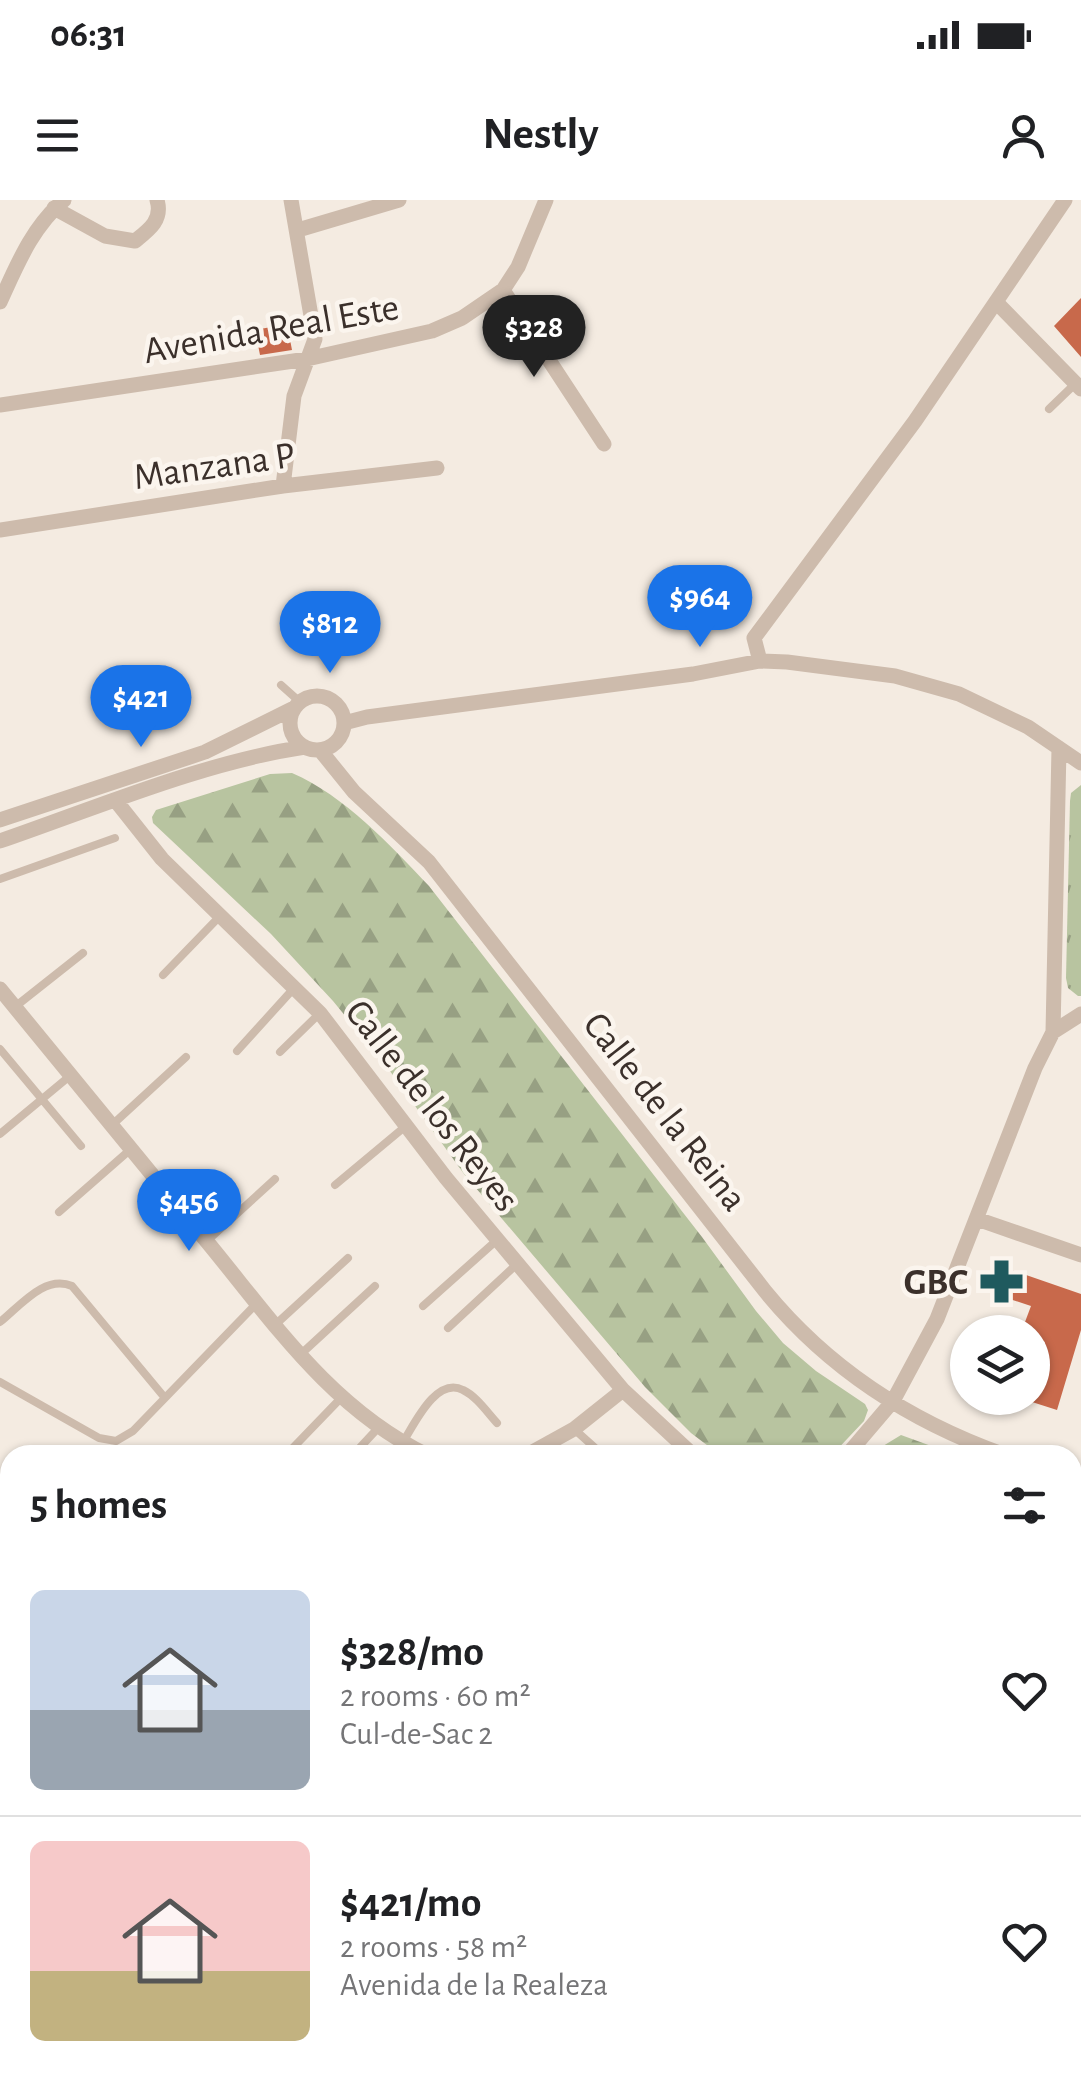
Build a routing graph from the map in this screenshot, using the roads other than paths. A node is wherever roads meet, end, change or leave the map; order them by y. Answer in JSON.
{"nodes":[{"id":1,"x":157,"y":200,"type":"edge"},
{"id":2,"x":291,"y":200,"type":"edge"},
{"id":3,"x":399,"y":200,"type":"edge"},
{"id":4,"x":546,"y":200,"type":"edge"},
{"id":5,"x":1065,"y":200,"type":"edge"},
{"id":6,"x":59,"y":204,"type":"edge"},
{"id":7,"x":298,"y":230,"type":"junction"},
{"id":8,"x":503,"y":290,"type":"junction"},
{"id":9,"x":0,"y":302,"type":"edge"},
{"id":10,"x":997,"y":303,"type":"junction"},
{"id":11,"x":307,"y":359,"type":"junction"},
{"id":12,"x":1078,"y":386,"type":"edge"},
{"id":13,"x":0,"y":405,"type":"edge"},
{"id":14,"x":1050,"y":408,"type":"dead end"},
{"id":15,"x":604,"y":444,"type":"dead end"},
{"id":16,"x":437,"y":468,"type":"dead end"},
{"id":17,"x":283,"y":486,"type":"junction"},
{"id":18,"x":0,"y":530,"type":"edge"},
{"id":19,"x":760,"y":661,"type":"junction"},
{"id":20,"x":281,"y":684,"type":"dead end"},
{"id":21,"x":297,"y":705,"type":"junction"},
{"id":22,"x":344,"y":722,"type":"junction"},
{"id":23,"x":1059,"y":748,"type":"junction"},
{"id":24,"x":312,"y":749,"type":"junction"},
{"id":25,"x":1081,"y":763,"type":"edge"},
{"id":26,"x":116,"y":801,"type":"junction"},
{"id":27,"x":0,"y":820,"type":"edge"},
{"id":28,"x":115,"y":838,"type":"dead end"},
{"id":29,"x":0,"y":841,"type":"edge"},
{"id":30,"x":0,"y":879,"type":"edge"},
{"id":31,"x":221,"y":916,"type":"junction"},
{"id":32,"x":83,"y":952,"type":"dead end"},
{"id":33,"x":164,"y":975,"type":"dead end"},
{"id":34,"x":295,"y":987,"type":"junction"},
{"id":35,"x":0,"y":988,"type":"edge"},
{"id":36,"x":15,"y":1007,"type":"junction"},
{"id":37,"x":320,"y":1013,"type":"junction"},
{"id":38,"x":1081,"y":1014,"type":"edge"},
{"id":39,"x":1053,"y":1032,"type":"junction"},
{"id":40,"x":0,"y":1049,"type":"edge"},
{"id":41,"x":237,"y":1051,"type":"dead end"},
{"id":42,"x":280,"y":1052,"type":"dead end"},
{"id":43,"x":186,"y":1057,"type":"dead end"},
{"id":44,"x":70,"y":1075,"type":"junction"},
{"id":45,"x":42,"y":1099,"type":"junction"},
{"id":46,"x":112,"y":1125,"type":"junction"},
{"id":47,"x":407,"y":1125,"type":"junction"},
{"id":48,"x":0,"y":1134,"type":"edge"},
{"id":49,"x":82,"y":1146,"type":"dead end"},
{"id":50,"x":131,"y":1149,"type":"junction"},
{"id":51,"x":275,"y":1180,"type":"dead end"},
{"id":52,"x":335,"y":1186,"type":"dead end"},
{"id":53,"x":59,"y":1212,"type":"dead end"},
{"id":54,"x":977,"y":1218,"type":"junction"},
{"id":55,"x":207,"y":1240,"type":"junction"},
{"id":56,"x":497,"y":1240,"type":"junction"},
{"id":57,"x":1081,"y":1255,"type":"edge"},
{"id":58,"x":348,"y":1258,"type":"dead end"},
{"id":59,"x":517,"y":1264,"type":"junction"},
{"id":60,"x":375,"y":1286,"type":"dead end"},
{"id":61,"x":257,"y":1303,"type":"junction"},
{"id":62,"x":423,"y":1306,"type":"dead end"},
{"id":63,"x":0,"y":1322,"type":"edge"},
{"id":64,"x":276,"y":1325,"type":"junction"},
{"id":65,"x":448,"y":1328,"type":"dead end"},
{"id":66,"x":300,"y":1354,"type":"junction"},
{"id":67,"x":0,"y":1382,"type":"edge"},
{"id":68,"x":623,"y":1390,"type":"junction"},
{"id":69,"x":165,"y":1398,"type":"junction"},
{"id":70,"x":340,"y":1399,"type":"junction"},
{"id":71,"x":893,"y":1402,"type":"junction"},
{"id":72,"x":497,"y":1423,"type":"dead end"},
{"id":73,"x":379,"y":1427,"type":"junction"},
{"id":74,"x":574,"y":1429,"type":"junction"},
{"id":75,"x":402,"y":1442,"type":"junction"},
{"id":76,"x":296,"y":1445,"type":"edge"},
{"id":77,"x":362,"y":1445,"type":"edge"},
{"id":78,"x":408,"y":1445,"type":"edge"},
{"id":79,"x":546,"y":1445,"type":"edge"},
{"id":80,"x":592,"y":1445,"type":"edge"},
{"id":81,"x":682,"y":1445,"type":"edge"},
{"id":82,"x":855,"y":1445,"type":"edge"},
{"id":83,"x":980,"y":1445,"type":"edge"}],
"edges":[{"from":1,"to":6,"type":"street"},
{"from":2,"to":7,"type":"street"},
{"from":3,"to":7,"type":"street"},
{"from":4,"to":8,"type":"street","name":"Avenida Real Este"},
{"from":5,"to":10,"type":"street"},
{"from":6,"to":9,"type":"street"},
{"from":7,"to":11,"type":"street"},
{"from":8,"to":11,"type":"street","name":"Avenida Real Este"},
{"from":8,"to":15,"type":"street"},
{"from":10,"to":12,"type":"street"},
{"from":10,"to":19,"type":"street"},
{"from":11,"to":13,"type":"street","name":"Avenida Real Este"},
{"from":11,"to":17,"type":"street"},
{"from":12,"to":14,"type":"lane"},
{"from":16,"to":17,"type":"street","name":"Manzana P"},
{"from":17,"to":18,"type":"street","name":"Manzana P"},
{"from":19,"to":22,"type":"street"},
{"from":19,"to":23,"type":"street"},
{"from":20,"to":21,"type":"lane"},
{"from":21,"to":22,"type":"street"},
{"from":21,"to":24,"type":"street"},
{"from":21,"to":27,"type":"street"},
{"from":22,"to":24,"type":"street"},
{"from":23,"to":25,"type":"street"},
{"from":23,"to":39,"type":"street"},
{"from":24,"to":26,"type":"street"},
{"from":24,"to":71,"type":"street","name":"Calle de la Reina"},
{"from":26,"to":29,"type":"street"},
{"from":26,"to":31,"type":"street","name":"Calle de los Reyes"},
{"from":28,"to":30,"type":"lane"},
{"from":31,"to":33,"type":"lane"},
{"from":31,"to":34,"type":"street","name":"Calle de los Reyes"},
{"from":32,"to":36,"type":"lane"},
{"from":34,"to":37,"type":"street","name":"Calle de los Reyes"},
{"from":34,"to":41,"type":"lane"},
{"from":35,"to":36,"type":"street"},
{"from":36,"to":44,"type":"street"},
{"from":37,"to":42,"type":"lane"},
{"from":37,"to":47,"type":"street","name":"Calle de los Reyes"},
{"from":38,"to":39,"type":"street"},
{"from":39,"to":54,"type":"street"},
{"from":40,"to":45,"type":"lane"},
{"from":43,"to":46,"type":"lane"},
{"from":44,"to":45,"type":"lane"},
{"from":44,"to":46,"type":"street"},
{"from":45,"to":48,"type":"lane"},
{"from":45,"to":49,"type":"lane"},
{"from":46,"to":50,"type":"street"},
{"from":47,"to":52,"type":"lane"},
{"from":47,"to":56,"type":"street","name":"Calle de los Reyes"},
{"from":50,"to":53,"type":"lane"},
{"from":50,"to":55,"type":"street"},
{"from":51,"to":55,"type":"lane"},
{"from":54,"to":57,"type":"street"},
{"from":54,"to":71,"type":"street"},
{"from":55,"to":61,"type":"street"},
{"from":56,"to":59,"type":"street","name":"Calle de los Reyes"},
{"from":56,"to":62,"type":"lane"},
{"from":58,"to":64,"type":"lane"},
{"from":59,"to":65,"type":"lane"},
{"from":59,"to":68,"type":"street","name":"Calle de los Reyes"},
{"from":60,"to":66,"type":"lane"},
{"from":61,"to":64,"type":"street"},
{"from":61,"to":69,"type":"lane"},
{"from":63,"to":69,"type":"lane"},
{"from":64,"to":66,"type":"street"},
{"from":66,"to":70,"type":"street"},
{"from":67,"to":69,"type":"lane"},
{"from":68,"to":74,"type":"street"},
{"from":68,"to":81,"type":"street","name":"Calle de los Reyes"},
{"from":70,"to":73,"type":"street"},
{"from":70,"to":76,"type":"lane"},
{"from":71,"to":82,"type":"street"},
{"from":71,"to":83,"type":"street","name":"Calle de la Reina"},
{"from":72,"to":75,"type":"lane"},
{"from":73,"to":75,"type":"street"},
{"from":73,"to":77,"type":"lane"},
{"from":74,"to":79,"type":"street"},
{"from":74,"to":80,"type":"lane"},
{"from":75,"to":78,"type":"street"}]}
